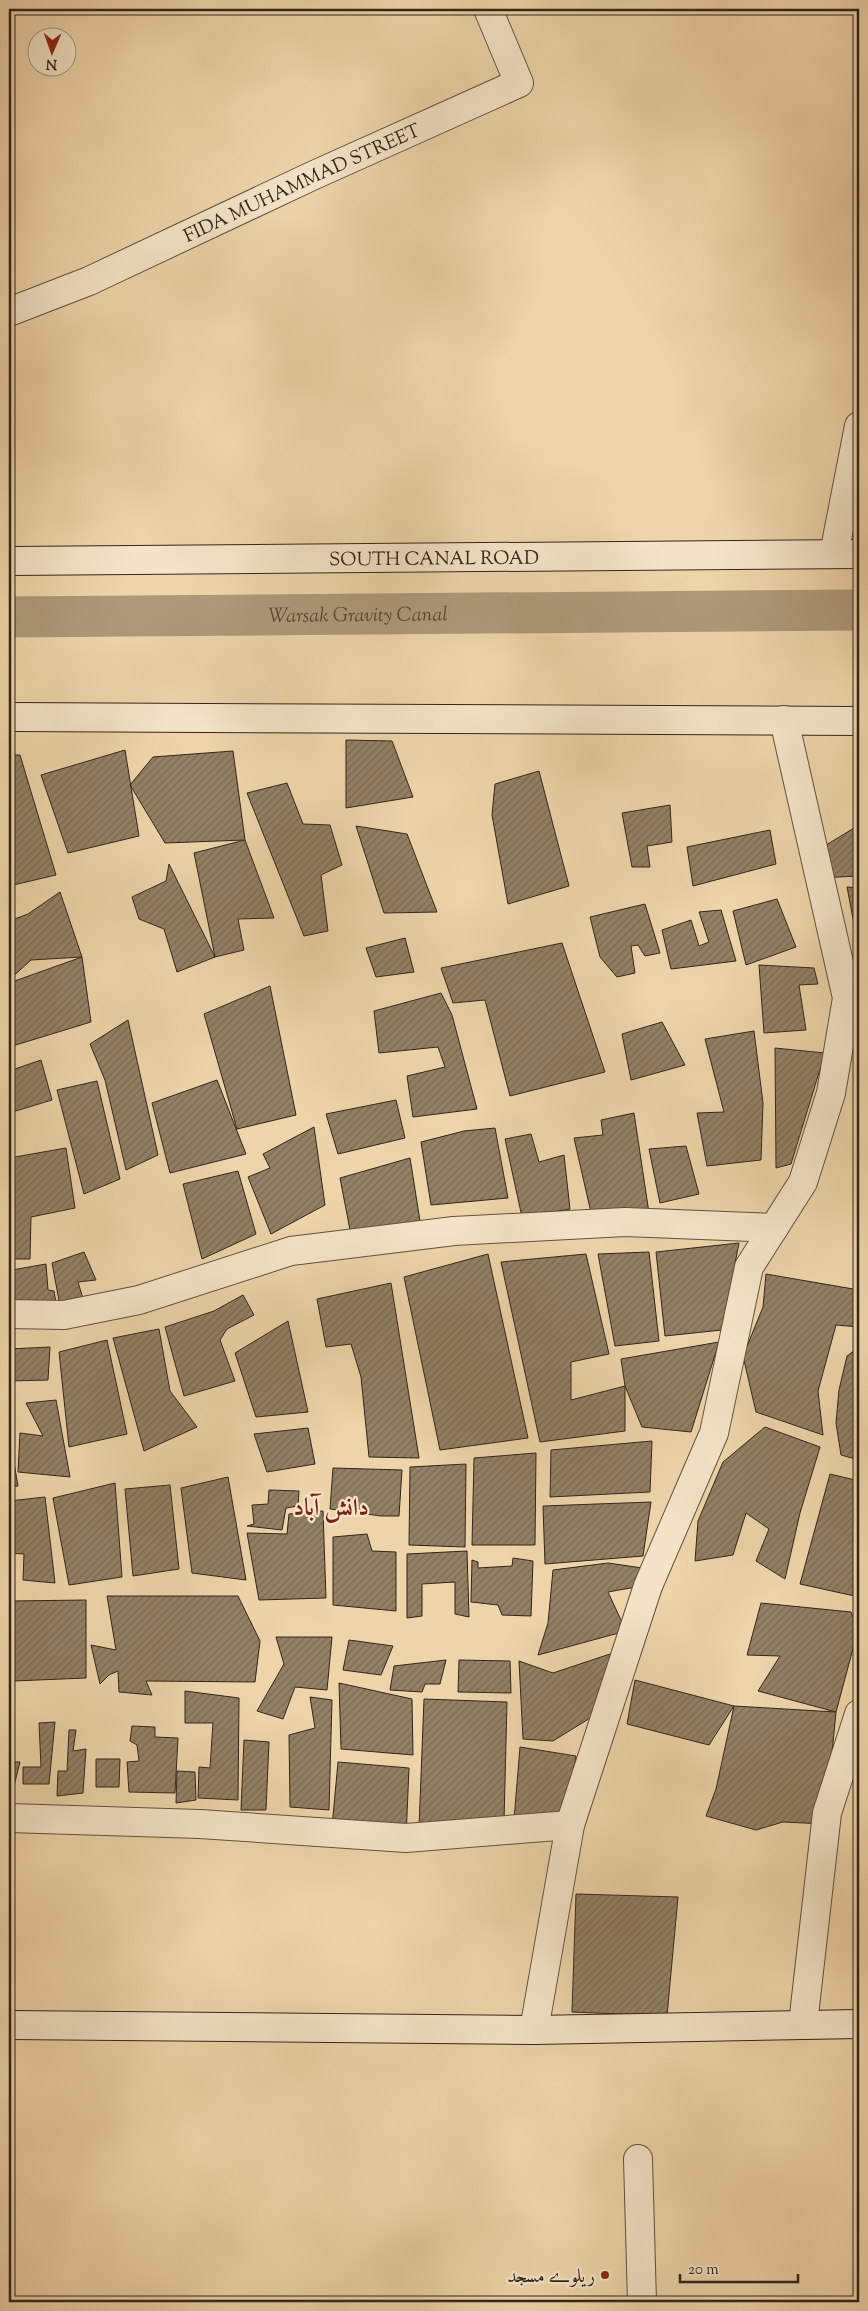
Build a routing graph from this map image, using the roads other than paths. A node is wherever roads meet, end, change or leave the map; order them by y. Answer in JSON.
{"nodes":[{"id":1,"x":488,"y":9,"type":"edge"},
{"id":2,"x":9,"y":312,"type":"edge"},
{"id":3,"x":859,"y":426,"type":"edge"},
{"id":4,"x":847,"y":554,"type":"edge"},
{"id":5,"x":9,"y":561,"type":"edge"},
{"id":6,"x":9,"y":717,"type":"edge"},
{"id":7,"x":784,"y":720,"type":"junction"},
{"id":8,"x":859,"y":721,"type":"edge"},
{"id":9,"x":774,"y":1228,"type":"junction"},
{"id":10,"x":9,"y":1314,"type":"edge"},
{"id":11,"x":859,"y":1714,"type":"edge"},
{"id":12,"x":9,"y":1818,"type":"edge"},
{"id":13,"x":570,"y":1825,"type":"junction"},
{"id":14,"x":803,"y":2024,"type":"junction"},
{"id":15,"x":859,"y":2024,"type":"edge"},
{"id":16,"x":9,"y":2025,"type":"edge"},
{"id":17,"x":534,"y":2030,"type":"junction"},
{"id":18,"x":638,"y":2159,"type":"dead end"},
{"id":19,"x":642,"y":2302,"type":"edge"}],
"edges":[{"from":1,"to":2,"type":"street","name":"FIDA MUHAMMAD STREET"},
{"from":3,"to":4,"type":"street"},
{"from":4,"to":5,"type":"street","name":"SOUTH CANAL ROAD"},
{"from":6,"to":7,"type":"street"},
{"from":7,"to":8,"type":"street"},
{"from":7,"to":9,"type":"street"},
{"from":9,"to":10,"type":"street"},
{"from":9,"to":13,"type":"street"},
{"from":11,"to":14,"type":"street"},
{"from":12,"to":13,"type":"street"},
{"from":13,"to":17,"type":"street"},
{"from":14,"to":15,"type":"street"},
{"from":14,"to":17,"type":"street"},
{"from":16,"to":17,"type":"street"},
{"from":18,"to":19,"type":"street"}]}
